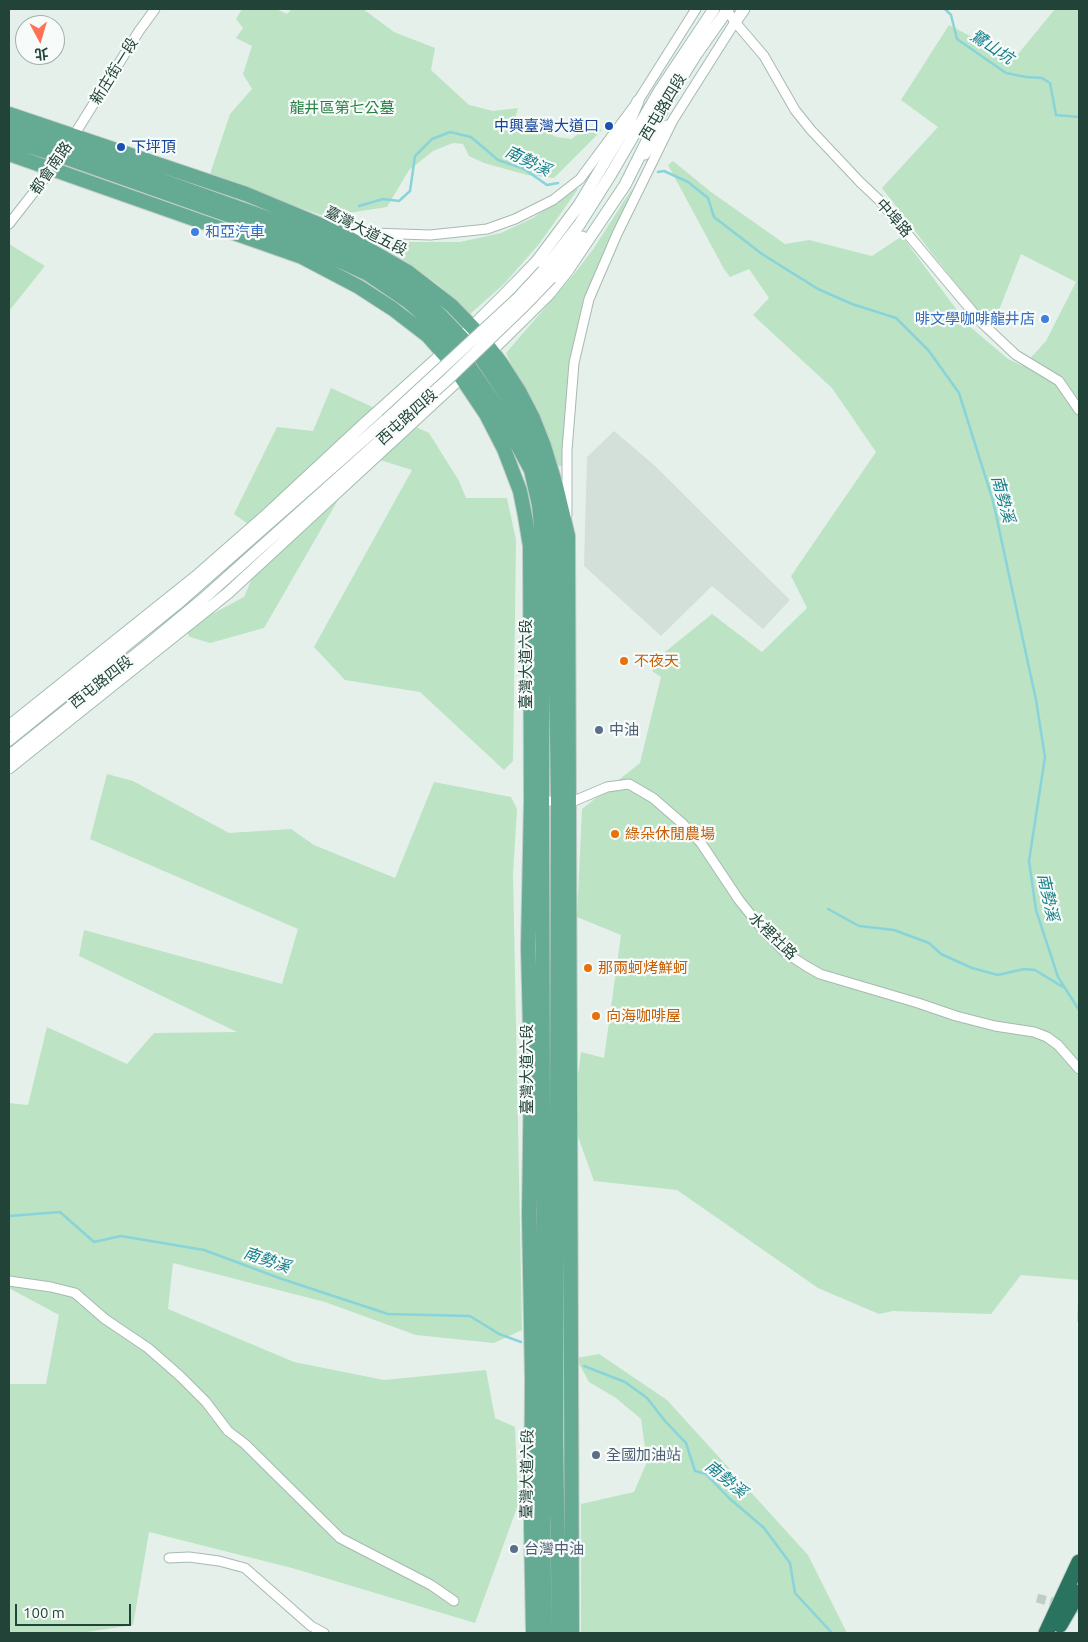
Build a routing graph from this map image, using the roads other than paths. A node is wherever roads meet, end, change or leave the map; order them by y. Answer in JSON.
{"nodes":[{"id":1,"x":155,"y":9,"type":"edge"},
{"id":2,"x":696,"y":9,"type":"edge"},
{"id":3,"x":714,"y":9,"type":"edge"},
{"id":4,"x":727,"y":9,"type":"edge"},
{"id":5,"x":744,"y":9,"type":"edge"},
{"id":6,"x":735,"y":22,"type":"junction"},
{"id":7,"x":638,"y":101,"type":"junction"},
{"id":8,"x":664,"y":107,"type":"junction"},
{"id":9,"x":9,"y":114,"type":"edge"},
{"id":10,"x":673,"y":120,"type":"junction"},
{"id":11,"x":9,"y":126,"type":"edge"},
{"id":12,"x":9,"y":140,"type":"edge"},
{"id":13,"x":67,"y":146,"type":"junction"},
{"id":14,"x":9,"y":154,"type":"edge"},
{"id":15,"x":52,"y":169,"type":"junction"},
{"id":16,"x":625,"y":185,"type":"junction"},
{"id":17,"x":9,"y":224,"type":"edge"},
{"id":18,"x":309,"y":232,"type":"junction"},
{"id":19,"x":342,"y":234,"type":"junction"},
{"id":20,"x":547,"y":274,"type":"junction"},
{"id":21,"x":472,"y":327,"type":"junction"},
{"id":22,"x":452,"y":344,"type":"junction"},
{"id":23,"x":477,"y":364,"type":"junction"},
{"id":24,"x":1079,"y":410,"type":"edge"},
{"id":25,"x":390,"y":424,"type":"junction"},
{"id":26,"x":539,"y":505,"type":"joint"},
{"id":27,"x":526,"y":516,"type":"joint"},
{"id":28,"x":554,"y":529,"type":"joint"},
{"id":29,"x":568,"y":536,"type":"junction"},
{"id":30,"x":248,"y":543,"type":"junction"},
{"id":31,"x":264,"y":558,"type":"junction"},
{"id":32,"x":199,"y":574,"type":"junction"},
{"id":33,"x":202,"y":599,"type":"junction"},
{"id":34,"x":9,"y":726,"type":"edge"},
{"id":35,"x":9,"y":740,"type":"edge"},
{"id":36,"x":9,"y":756,"type":"edge"},
{"id":37,"x":9,"y":768,"type":"edge"},
{"id":38,"x":536,"y":801,"type":"junction"},
{"id":39,"x":563,"y":801,"type":"junction"},
{"id":40,"x":1079,"y":1069,"type":"edge"},
{"id":41,"x":9,"y":1281,"type":"edge"},
{"id":42,"x":169,"y":1558,"type":"dead end"},
{"id":43,"x":1079,"y":1562,"type":"edge"},
{"id":44,"x":1079,"y":1592,"type":"edge"},
{"id":45,"x":454,"y":1601,"type":"dead end"},
{"id":46,"x":324,"y":1633,"type":"edge"},
{"id":47,"x":533,"y":1633,"type":"edge"},
{"id":48,"x":545,"y":1633,"type":"edge"},
{"id":49,"x":559,"y":1633,"type":"edge"},
{"id":50,"x":572,"y":1633,"type":"edge"},
{"id":51,"x":1046,"y":1633,"type":"edge"},
{"id":52,"x":1054,"y":1633,"type":"edge"}],
"edges":[{"from":1,"to":13,"type":"street","name":"新庄街一段"},
{"from":2,"to":7,"type":"street","name":"西屯路四段"},
{"from":3,"to":20,"type":"street","name":"西屯路四段"},
{"from":4,"to":6,"type":"street","name":"中埠路"},
{"from":4,"to":8,"type":"street","name":"西屯路四段"},
{"from":5,"to":6,"type":"street","name":"西屯路四段"},
{"from":6,"to":10,"type":"street","name":"西屯路四段"},
{"from":6,"to":24,"type":"street","name":"中埠路"},
{"from":7,"to":19,"type":"street","name":"西屯路四段"},
{"from":7,"to":21,"type":"street","name":"西屯路四段"},
{"from":8,"to":16,"type":"street","name":"西屯路四段"},
{"from":8,"to":20,"type":"street","name":"西屯路四段"},
{"from":9,"to":13,"type":"main road","name":"臺灣大道五段"},
{"from":10,"to":16,"type":"street"},
{"from":10,"to":29,"type":"street","name":"西屯路四段"},
{"from":11,"to":13,"type":"main road","name":"臺灣大道五段"},
{"from":12,"to":13,"type":"main road","name":"臺灣大道五段"},
{"from":13,"to":15,"type":"street","name":"都會南路"},
{"from":13,"to":18,"type":"main road","name":"臺灣大道五段"},
{"from":13,"to":19,"type":"main road","name":"臺灣大道五段"},
{"from":13,"to":22,"type":"main road","name":"臺灣大道五段"},
{"from":14,"to":15,"type":"main road","name":"臺灣大道五段"},
{"from":15,"to":17,"type":"street","name":"都會南路"},
{"from":15,"to":22,"type":"main road","name":"臺灣大道五段"},
{"from":16,"to":23,"type":"street","name":"西屯路四段"},
{"from":18,"to":19,"type":"street"},
{"from":18,"to":22,"type":"main road","name":"臺灣大道五段"},
{"from":19,"to":21,"type":"main road","name":"臺灣大道五段"},
{"from":20,"to":25,"type":"street","name":"西屯路四段","bridge":true},
{"from":21,"to":22,"type":"street","name":"西屯路四段"},
{"from":21,"to":23,"type":"main road","name":"臺灣大道五段"},
{"from":22,"to":23,"type":"main road","name":"臺灣大道五段"},
{"from":22,"to":32,"type":"street","name":"西屯路四段"},
{"from":23,"to":26,"type":"main road","name":"臺灣大道五段"},
{"from":23,"to":27,"type":"main road","name":"臺灣大道五段"},
{"from":23,"to":28,"type":"main road","name":"臺灣大道五段"},
{"from":23,"to":29,"type":"main road","name":"臺灣大道五段"},
{"from":23,"to":31,"type":"street","name":"西屯路四段"},
{"from":25,"to":30,"type":"street","name":"西屯路四段"},
{"from":25,"to":33,"type":"street","name":"西屯路四段"},
{"from":26,"to":38,"type":"main road","name":"臺灣大道六段"},
{"from":27,"to":38,"type":"main road","name":"臺灣大道六段"},
{"from":28,"to":39,"type":"main road","name":"臺灣大道六段"},
{"from":29,"to":39,"type":"main road","name":"臺灣大道六段"},
{"from":30,"to":32,"type":"street"},
{"from":30,"to":35,"type":"street","name":"西屯路四段"},
{"from":31,"to":33,"type":"street"},
{"from":31,"to":37,"type":"street","name":"西屯路四段"},
{"from":32,"to":34,"type":"street","name":"西屯路四段"},
{"from":33,"to":36,"type":"street","name":"西屯路四段"},
{"from":38,"to":39,"type":"street","name":"水裡社路"},
{"from":38,"to":47,"type":"main road","name":"臺灣大道六段"},
{"from":38,"to":48,"type":"main road","name":"臺灣大道六段"},
{"from":39,"to":40,"type":"street","name":"水裡社路"},
{"from":39,"to":49,"type":"main road","name":"臺灣大道六段"},
{"from":39,"to":50,"type":"main road","name":"臺灣大道六段"},
{"from":41,"to":45,"type":"street"},
{"from":42,"to":46,"type":"street"},
{"from":43,"to":51,"type":"highway"},
{"from":44,"to":52,"type":"highway"}]}
